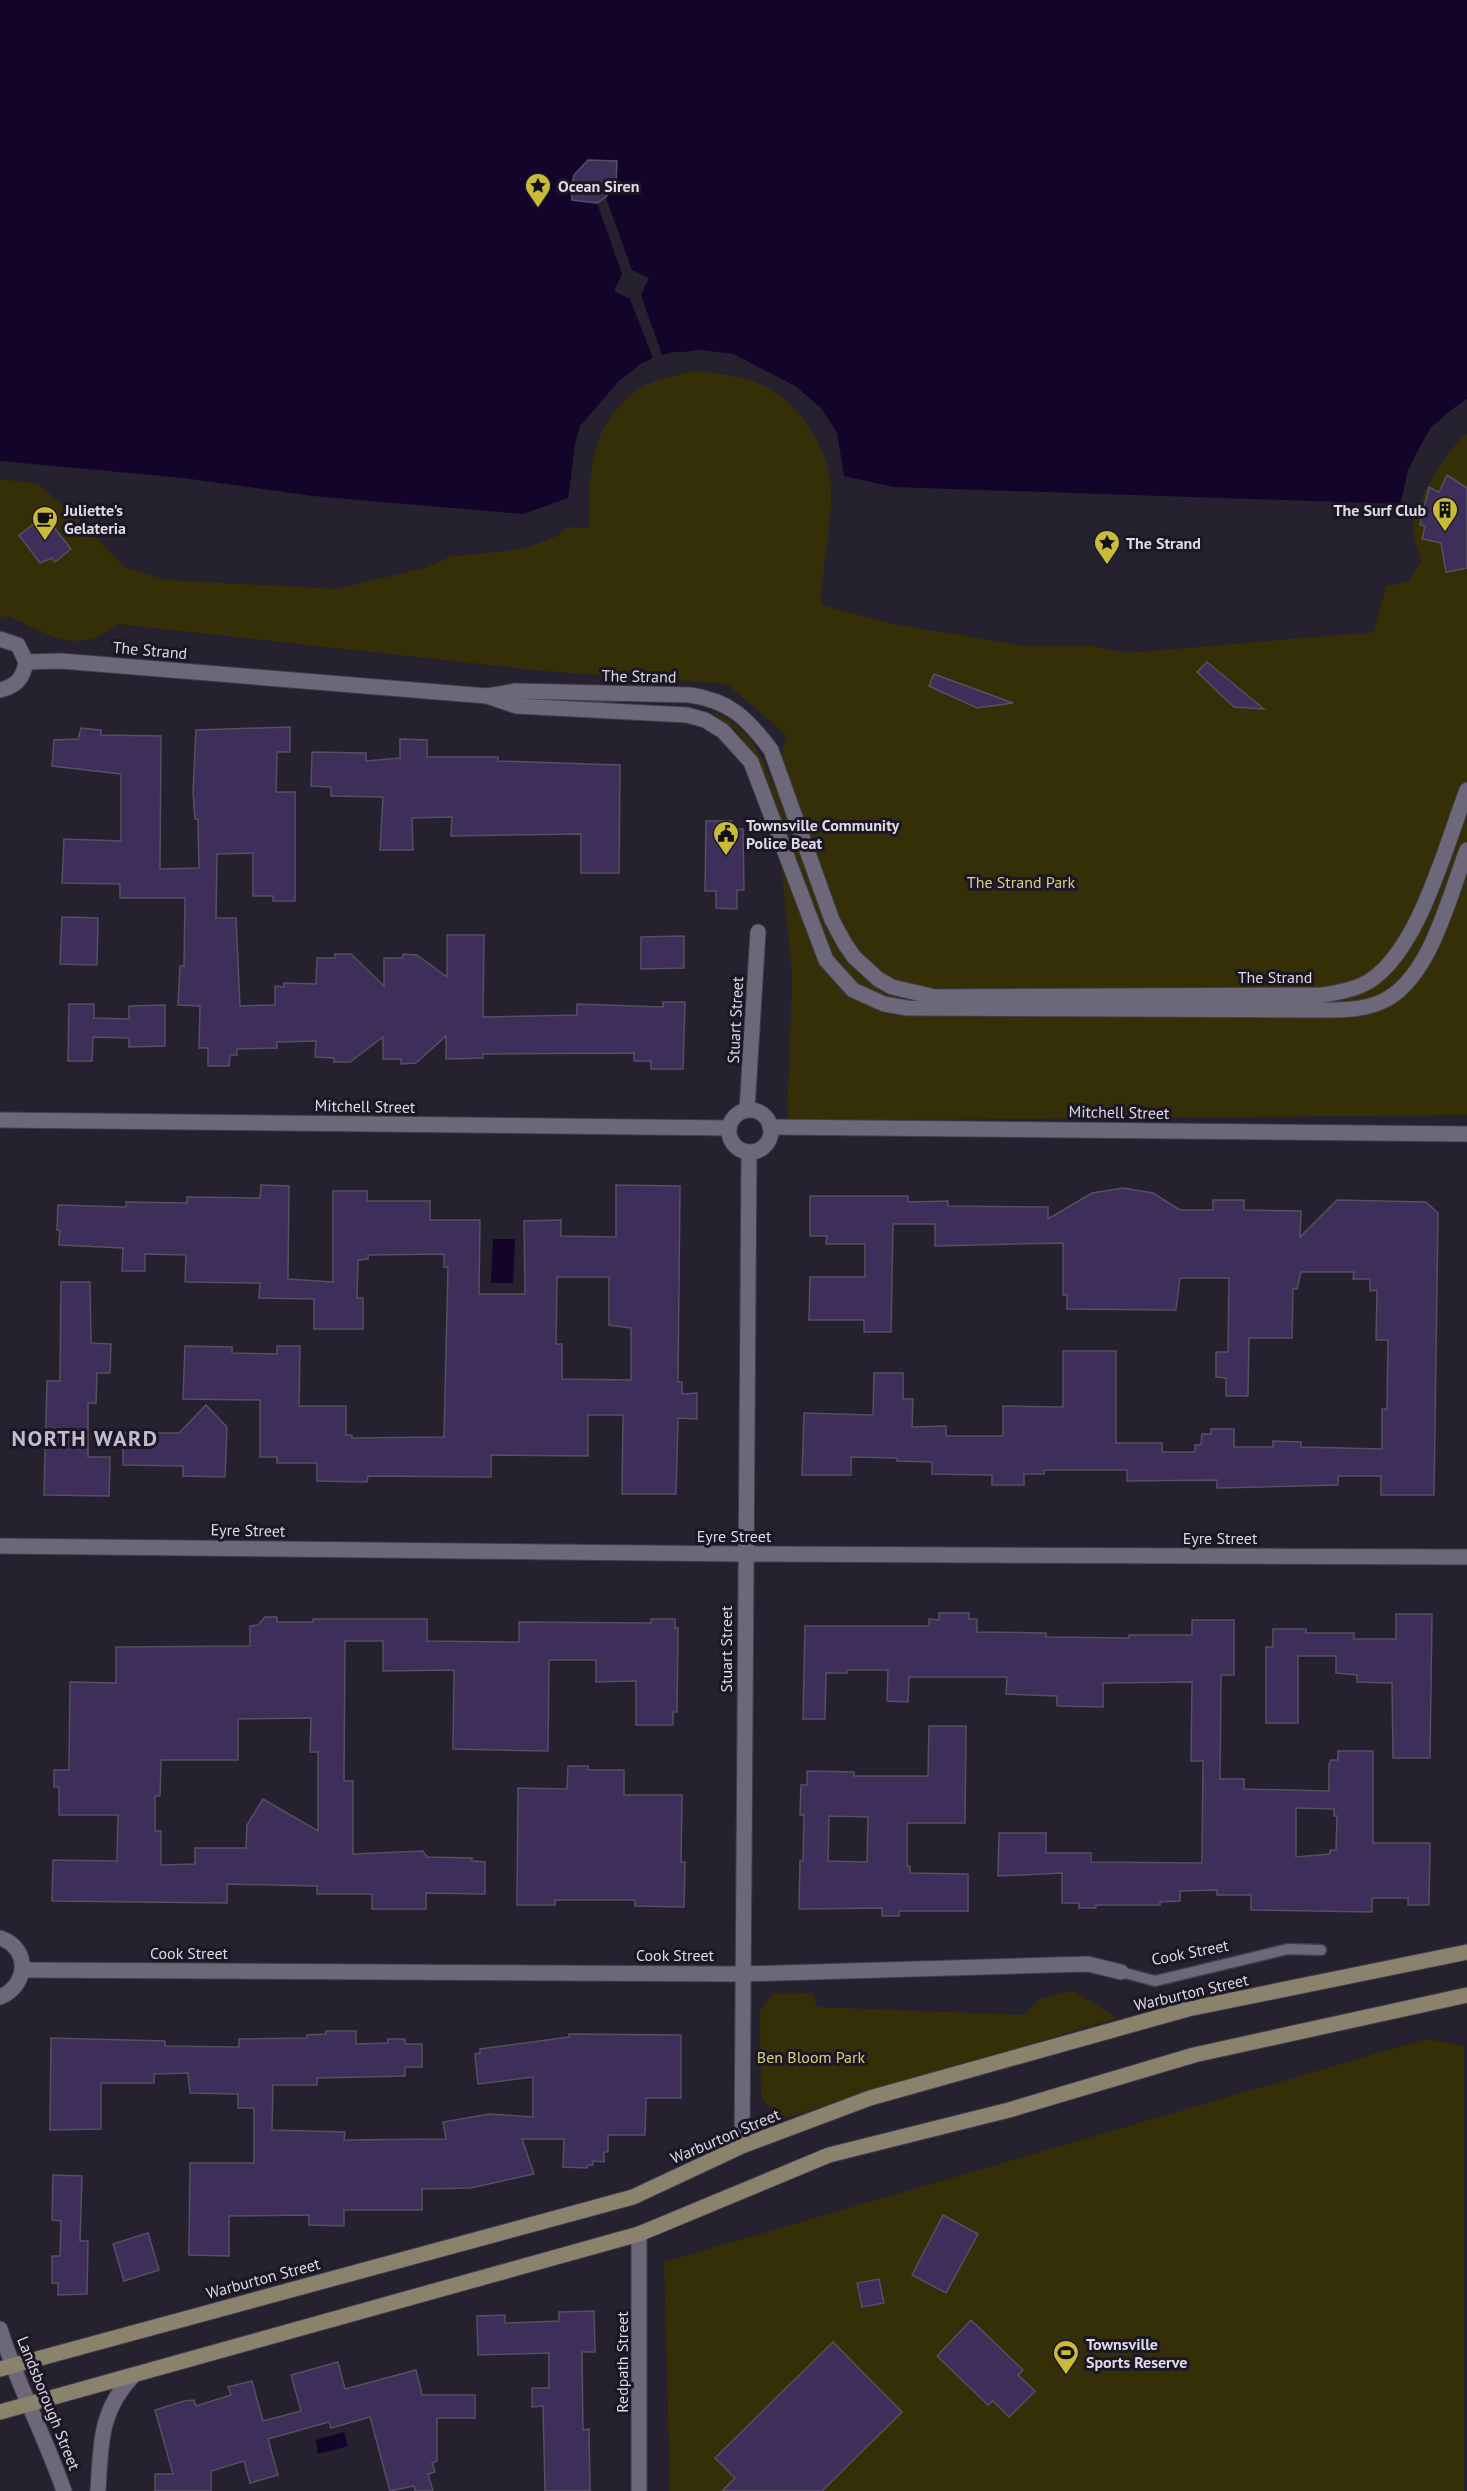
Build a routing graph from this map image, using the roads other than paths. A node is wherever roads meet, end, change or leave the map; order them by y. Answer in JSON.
{"nodes":[{"id":1,"x":0,"y":639,"type":"edge"},
{"id":2,"x":26,"y":662,"type":"junction"},
{"id":3,"x":0,"y":690,"type":"edge"},
{"id":4,"x":487,"y":696,"type":"junction"},
{"id":5,"x":1467,"y":790,"type":"edge"},
{"id":6,"x":1467,"y":850,"type":"edge"},
{"id":7,"x":758,"y":932,"type":"dead end"},
{"id":8,"x":747,"y":1110,"type":"junction"},
{"id":9,"x":0,"y":1120,"type":"edge"},
{"id":10,"x":770,"y":1127,"type":"junction"},
{"id":11,"x":729,"y":1128,"type":"junction"},
{"id":12,"x":1467,"y":1134,"type":"edge"},
{"id":13,"x":749,"y":1152,"type":"junction"},
{"id":14,"x":0,"y":1546,"type":"edge"},
{"id":15,"x":744,"y":1554,"type":"junction"},
{"id":16,"x":1467,"y":1557,"type":"edge"},
{"id":17,"x":0,"y":1938,"type":"edge"},
{"id":18,"x":1321,"y":1950,"type":"dead end"},
{"id":19,"x":1467,"y":1952,"type":"edge"},
{"id":20,"x":23,"y":1970,"type":"junction"},
{"id":21,"x":1121,"y":1972,"type":"joint"},
{"id":22,"x":741,"y":1974,"type":"junction"},
{"id":23,"x":1467,"y":1995,"type":"edge"},
{"id":24,"x":0,"y":1997,"type":"edge"},
{"id":25,"x":742,"y":2146,"type":"junction"},
{"id":26,"x":639,"y":2234,"type":"junction"},
{"id":27,"x":0,"y":2329,"type":"edge"},
{"id":28,"x":6,"y":2367,"type":"edge"},
{"id":29,"x":132,"y":2377,"type":"junction"},
{"id":30,"x":30,"y":2404,"type":"junction"},
{"id":31,"x":0,"y":2412,"type":"edge"},
{"id":32,"x":64,"y":2491,"type":"edge"},
{"id":33,"x":98,"y":2491,"type":"edge"},
{"id":34,"x":639,"y":2491,"type":"edge"}],
"edges":[{"from":1,"to":2,"type":"street"},
{"from":2,"to":3,"type":"street"},
{"from":2,"to":4,"type":"street","name":"The Strand"},
{"from":4,"to":5,"type":"street","name":"The Strand"},
{"from":4,"to":6,"type":"street","name":"The Strand"},
{"from":7,"to":8,"type":"street","name":"Stuart Street"},
{"from":8,"to":10,"type":"street"},
{"from":8,"to":11,"type":"street"},
{"from":9,"to":11,"type":"street","name":"Mitchell Street"},
{"from":10,"to":12,"type":"street","name":"Mitchell Street"},
{"from":10,"to":13,"type":"street"},
{"from":11,"to":13,"type":"street"},
{"from":13,"to":15,"type":"street","name":"Stuart Street"},
{"from":14,"to":15,"type":"street","name":"Eyre Street"},
{"from":15,"to":16,"type":"street","name":"Eyre Street"},
{"from":15,"to":22,"type":"street","name":"Stuart Street"},
{"from":17,"to":20,"type":"street"},
{"from":18,"to":21,"type":"lane","name":"Cook Street"},
{"from":19,"to":25,"type":"main road","name":"Warburton Street"},
{"from":20,"to":22,"type":"street","name":"Cook Street"},
{"from":20,"to":24,"type":"street"},
{"from":21,"to":22,"type":"street","name":"Cook Street"},
{"from":22,"to":25,"type":"street","name":"Stuart Street"},
{"from":23,"to":26,"type":"main road"},
{"from":25,"to":28,"type":"main road","name":"Warburton Street"},
{"from":26,"to":29,"type":"main road"},
{"from":26,"to":34,"type":"street","name":"Redpath Street"},
{"from":27,"to":28,"type":"street","name":"Landsborough Street"},
{"from":28,"to":30,"type":"street","name":"Landsborough Street"},
{"from":29,"to":30,"type":"main road"},
{"from":29,"to":33,"type":"street","name":"Landsborough Street"},
{"from":30,"to":31,"type":"main road"},
{"from":30,"to":32,"type":"street","name":"Landsborough Street"}]}
